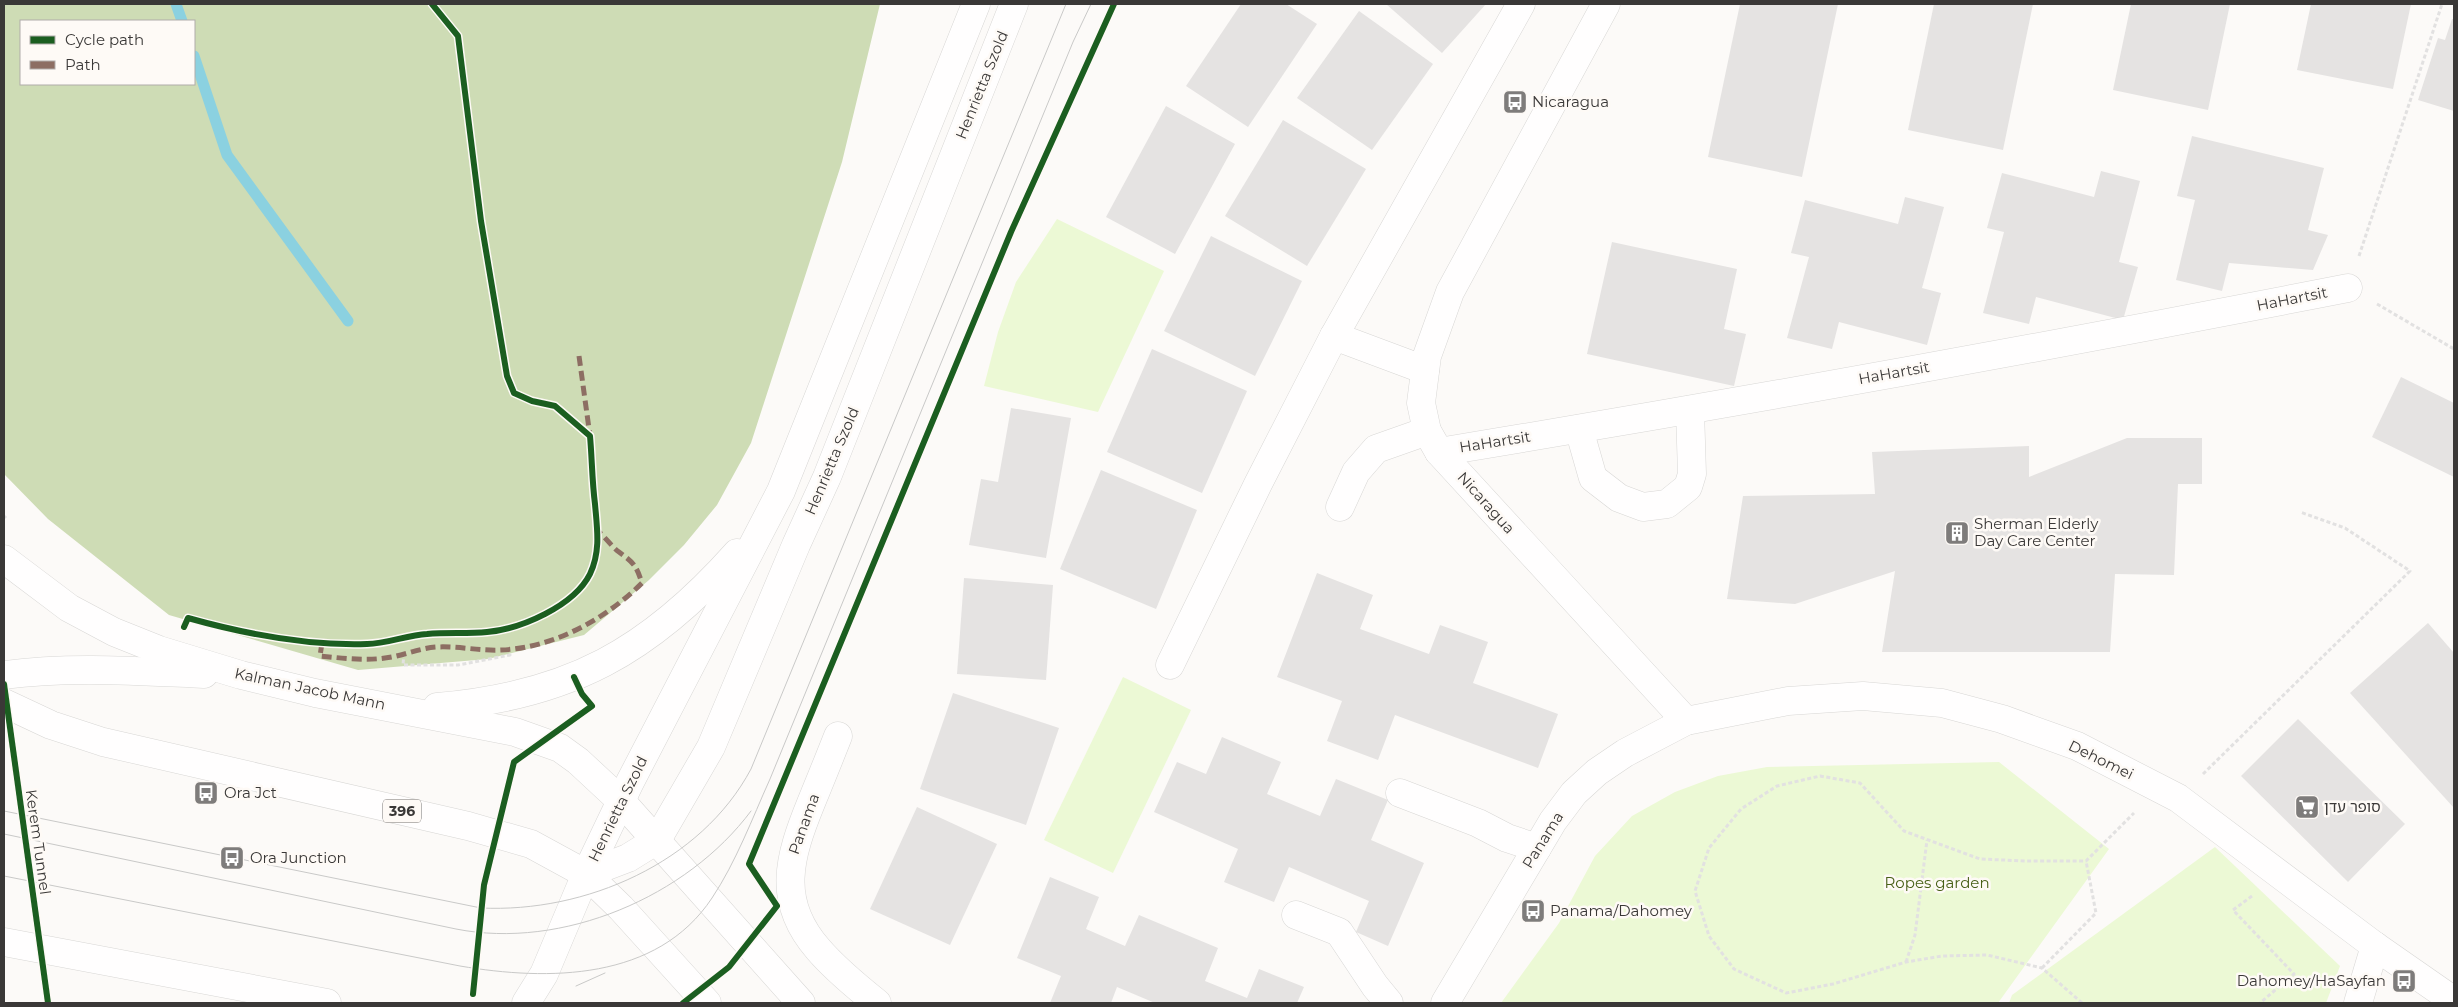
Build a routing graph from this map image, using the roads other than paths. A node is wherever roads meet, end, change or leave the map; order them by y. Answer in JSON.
{"nodes":[{"id":1,"x":976,"y":4,"type":"edge"},
{"id":2,"x":1014,"y":4,"type":"edge"},
{"id":3,"x":1521,"y":4,"type":"edge"},
{"id":4,"x":1606,"y":4,"type":"edge"},
{"id":5,"x":2348,"y":288,"type":"road end"},
{"id":6,"x":1334,"y":336,"type":"junction"},
{"id":7,"x":1425,"y":370,"type":"junction"},
{"id":8,"x":1690,"y":410,"type":"junction"},
{"id":9,"x":1579,"y":429,"type":"junction"},
{"id":10,"x":1433,"y":441,"type":"junction"},
{"id":11,"x":780,"y":491,"type":"junction"},
{"id":12,"x":1340,"y":507,"type":"dead end"},
{"id":13,"x":4,"y":559,"type":"edge"},
{"id":14,"x":1170,"y":665,"type":"dead end"},
{"id":15,"x":4,"y":675,"type":"edge"},
{"id":16,"x":241,"y":675,"type":"junction"},
{"id":17,"x":4,"y":703,"type":"edge"},
{"id":18,"x":390,"y":706,"type":"junction"},
{"id":19,"x":1686,"y":721,"type":"junction"},
{"id":20,"x":838,"y":736,"type":"dead end"},
{"id":21,"x":1400,"y":793,"type":"dead end"},
{"id":22,"x":621,"y":801,"type":"junction"},
{"id":23,"x":657,"y":840,"type":"junction"},
{"id":24,"x":1537,"y":848,"type":"junction"},
{"id":25,"x":586,"y":874,"type":"junction"},
{"id":26,"x":1296,"y":914,"type":"dead end"},
{"id":27,"x":4,"y":942,"type":"edge"},
{"id":28,"x":2376,"y":946,"type":"junction"},
{"id":29,"x":2454,"y":1001,"type":"edge"},
{"id":30,"x":327,"y":1003,"type":"edge"},
{"id":31,"x":526,"y":1003,"type":"edge"},
{"id":32,"x":707,"y":1003,"type":"edge"},
{"id":33,"x":801,"y":1003,"type":"edge"},
{"id":34,"x":877,"y":1003,"type":"edge"},
{"id":35,"x":1389,"y":1003,"type":"edge"},
{"id":36,"x":1445,"y":1003,"type":"edge"},
{"id":37,"x":2358,"y":1003,"type":"edge"}],
"edges":[{"from":1,"to":11,"type":"main road","name":"Henrietta Szold"},
{"from":2,"to":23,"type":"main road","name":"Henrietta Szold"},
{"from":3,"to":6,"type":"main road"},
{"from":4,"to":7,"type":"main road"},
{"from":5,"to":8,"type":"main road","name":"HaHartsit"},
{"from":6,"to":7,"type":"main road"},
{"from":6,"to":14,"type":"main road"},
{"from":7,"to":10,"type":"main road"},
{"from":8,"to":9,"type":"main road","name":"HaHartsit"},
{"from":8,"to":9,"type":"main road"},
{"from":9,"to":10,"type":"main road","name":"HaHartsit"},
{"from":10,"to":12,"type":"main road","name":"HaHartsit"},
{"from":10,"to":19,"type":"main road","name":"Nicaragua"},
{"from":11,"to":18,"type":"main road"},
{"from":11,"to":22,"type":"main road","name":"Henrietta Szold"},
{"from":13,"to":16,"type":"main road","name":"Kalman Jacob Mann"},
{"from":15,"to":16,"type":"main road"},
{"from":16,"to":18,"type":"main road","name":"Kalman Jacob Mann"},
{"from":17,"to":25,"type":"main road","number":"396"},
{"from":18,"to":22,"type":"main road","name":"Kalman Jacob Mann"},
{"from":19,"to":24,"type":"main road","name":"Panama"},
{"from":19,"to":28,"type":"main road","name":"Dehomei"},
{"from":20,"to":34,"type":"main road","name":"Panama"},
{"from":21,"to":24,"type":"main road"},
{"from":22,"to":23,"type":"main road"},
{"from":22,"to":25,"type":"main road","name":"Henrietta Szold"},
{"from":23,"to":25,"type":"main road","name":"Henrietta Szold"},
{"from":23,"to":33,"type":"main road"},
{"from":24,"to":36,"type":"main road","name":"Panama"},
{"from":25,"to":31,"type":"main road"},
{"from":25,"to":32,"type":"main road"},
{"from":26,"to":35,"type":"main road"},
{"from":27,"to":30,"type":"main road"},
{"from":28,"to":29,"type":"main road","name":"Dehomei"},
{"from":28,"to":37,"type":"main road"}]}
